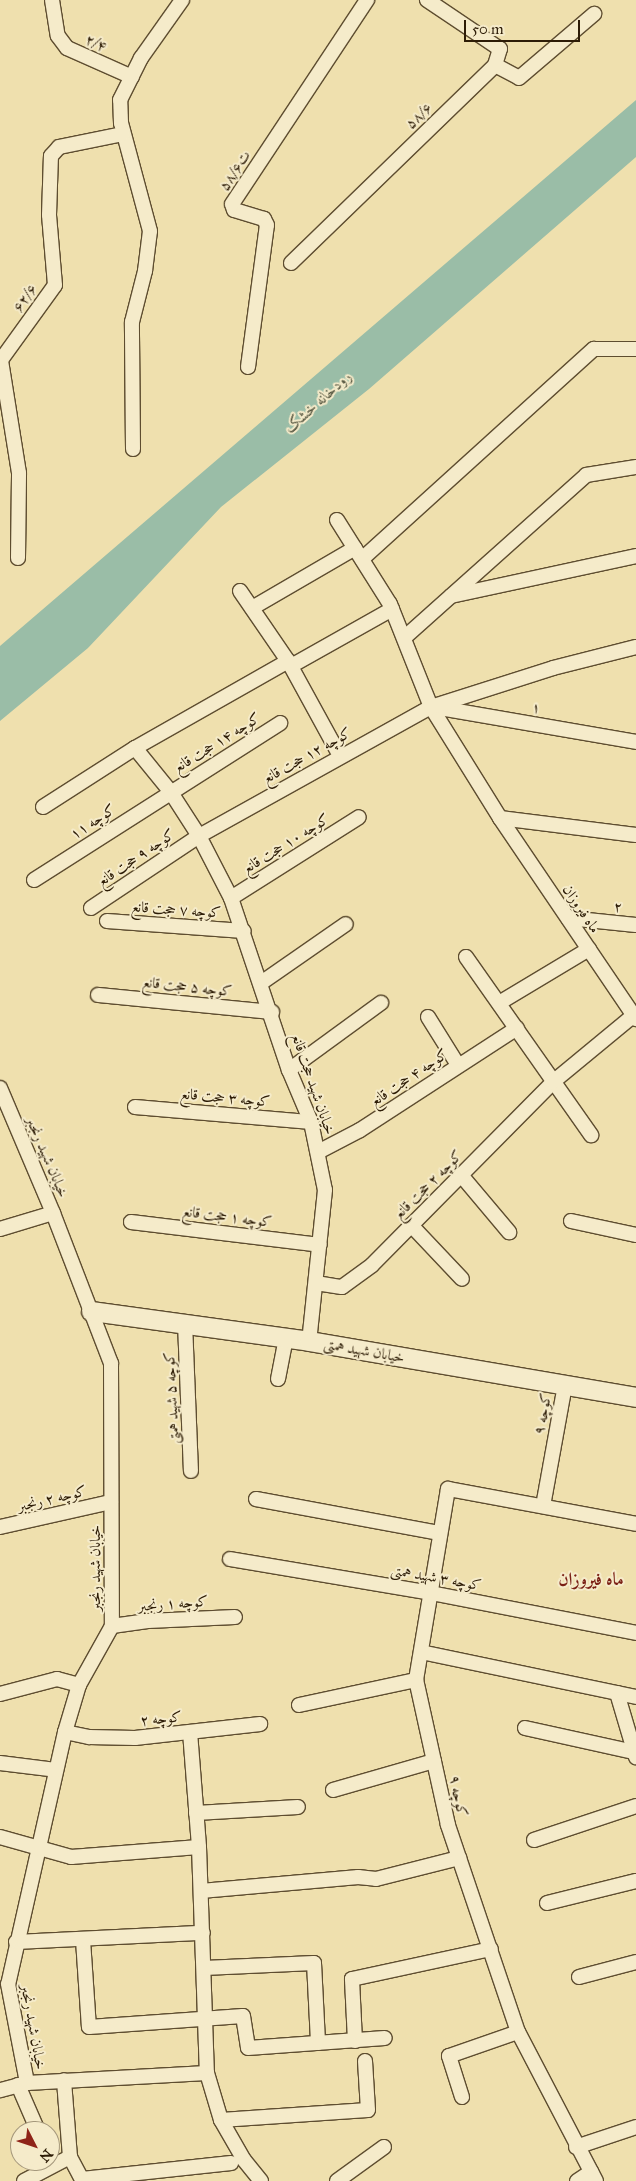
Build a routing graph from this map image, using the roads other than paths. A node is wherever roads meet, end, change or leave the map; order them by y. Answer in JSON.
{"nodes":[{"id":1,"x":52,"y":0,"type":"edge"},
{"id":2,"x":182,"y":0,"type":"edge"},
{"id":3,"x":367,"y":0,"type":"edge"},
{"id":4,"x":427,"y":0,"type":"edge"},
{"id":5,"x":594,"y":14,"type":"dead end"},
{"id":6,"x":494,"y":65,"type":"junction"},
{"id":7,"x":132,"y":77,"type":"junction"},
{"id":8,"x":123,"y":134,"type":"junction"},
{"id":9,"x":291,"y":263,"type":"dead end"},
{"id":10,"x":636,"y":349,"type":"edge"},
{"id":11,"x":0,"y":359,"type":"edge"},
{"id":12,"x":248,"y":367,"type":"dead end"},
{"id":13,"x":133,"y":449,"type":"dead end"},
{"id":14,"x":636,"y":466,"type":"edge"},
{"id":15,"x":337,"y":520,"type":"dead end"},
{"id":16,"x":359,"y":553,"type":"junction"},
{"id":17,"x":636,"y":556,"type":"edge"},
{"id":18,"x":18,"y":558,"type":"dead end"},
{"id":19,"x":240,"y":591,"type":"dead end"},
{"id":20,"x":450,"y":596,"type":"junction"},
{"id":21,"x":252,"y":608,"type":"junction"},
{"id":22,"x":392,"y":608,"type":"junction"},
{"id":23,"x":404,"y":638,"type":"junction"},
{"id":24,"x":636,"y":647,"type":"edge"},
{"id":25,"x":290,"y":663,"type":"junction"},
{"id":26,"x":431,"y":707,"type":"junction"},
{"id":27,"x":280,"y":724,"type":"dead end"},
{"id":28,"x":636,"y":742,"type":"edge"},
{"id":29,"x":135,"y":748,"type":"junction"},
{"id":30,"x":340,"y":756,"type":"junction"},
{"id":31,"x":170,"y":791,"type":"junction"},
{"id":32,"x":42,"y":807,"type":"dead end"},
{"id":33,"x":359,"y":817,"type":"dead end"},
{"id":34,"x":500,"y":818,"type":"junction"},
{"id":35,"x":636,"y":835,"type":"edge"},
{"id":36,"x":199,"y":836,"type":"junction"},
{"id":37,"x":34,"y":880,"type":"dead end"},
{"id":38,"x":231,"y":898,"type":"junction"},
{"id":39,"x":91,"y":908,"type":"dead end"},
{"id":40,"x":568,"y":918,"type":"junction"},
{"id":41,"x":107,"y":921,"type":"dead end"},
{"id":42,"x":346,"y":924,"type":"dead end"},
{"id":43,"x":636,"y":925,"type":"edge"},
{"id":44,"x":244,"y":931,"type":"junction"},
{"id":45,"x":589,"y":949,"type":"junction"},
{"id":46,"x":466,"y":957,"type":"dead end"},
{"id":47,"x":261,"y":983,"type":"junction"},
{"id":48,"x":98,"y":995,"type":"dead end"},
{"id":49,"x":499,"y":1003,"type":"junction"},
{"id":50,"x":381,"y":1004,"type":"dead end"},
{"id":51,"x":272,"y":1012,"type":"junction"},
{"id":52,"x":428,"y":1017,"type":"dead end"},
{"id":53,"x":635,"y":1017,"type":"edge"},
{"id":54,"x":517,"y":1028,"type":"junction"},
{"id":55,"x":458,"y":1065,"type":"junction"},
{"id":56,"x":289,"y":1070,"type":"junction"},
{"id":57,"x":553,"y":1082,"type":"junction"},
{"id":58,"x":0,"y":1088,"type":"edge"},
{"id":59,"x":135,"y":1107,"type":"dead end"},
{"id":60,"x":311,"y":1122,"type":"junction"},
{"id":61,"x":591,"y":1135,"type":"dead end"},
{"id":62,"x":318,"y":1152,"type":"junction"},
{"id":63,"x":461,"y":1175,"type":"junction"},
{"id":64,"x":53,"y":1213,"type":"junction"},
{"id":65,"x":571,"y":1221,"type":"dead end"},
{"id":66,"x":131,"y":1222,"type":"dead end"},
{"id":67,"x":411,"y":1226,"type":"junction"},
{"id":68,"x":0,"y":1229,"type":"edge"},
{"id":69,"x":509,"y":1232,"type":"dead end"},
{"id":70,"x":636,"y":1235,"type":"edge"},
{"id":71,"x":320,"y":1245,"type":"junction"},
{"id":72,"x":462,"y":1279,"type":"dead end"},
{"id":73,"x":316,"y":1283,"type":"junction"},
{"id":74,"x":91,"y":1311,"type":"junction"},
{"id":75,"x":185,"y":1323,"type":"junction"},
{"id":76,"x":286,"y":1338,"type":"junction"},
{"id":77,"x":310,"y":1341,"type":"junction"},
{"id":78,"x":278,"y":1379,"type":"dead end"},
{"id":79,"x":565,"y":1386,"type":"junction"},
{"id":80,"x":636,"y":1397,"type":"edge"},
{"id":81,"x":192,"y":1471,"type":"dead end"},
{"id":82,"x":256,"y":1499,"type":"dead end"},
{"id":83,"x":111,"y":1502,"type":"junction"},
{"id":84,"x":543,"y":1506,"type":"junction"},
{"id":85,"x":636,"y":1524,"type":"edge"},
{"id":86,"x":0,"y":1528,"type":"edge"},
{"id":87,"x":440,"y":1533,"type":"junction"},
{"id":88,"x":230,"y":1559,"type":"dead end"},
{"id":89,"x":431,"y":1593,"type":"junction"},
{"id":90,"x":235,"y":1617,"type":"dead end"},
{"id":91,"x":112,"y":1626,"type":"junction"},
{"id":92,"x":636,"y":1633,"type":"edge"},
{"id":93,"x":421,"y":1652,"type":"junction"},
{"id":94,"x":416,"y":1680,"type":"junction"},
{"id":95,"x":79,"y":1685,"type":"junction"},
{"id":96,"x":617,"y":1693,"type":"junction"},
{"id":97,"x":0,"y":1694,"type":"edge"},
{"id":98,"x":636,"y":1697,"type":"edge"},
{"id":99,"x":299,"y":1705,"type":"dead end"},
{"id":100,"x":260,"y":1724,"type":"dead end"},
{"id":101,"x":525,"y":1728,"type":"dead end"},
{"id":102,"x":65,"y":1732,"type":"junction"},
{"id":103,"x":190,"y":1732,"type":"junction"},
{"id":104,"x":635,"y":1754,"type":"edge"},
{"id":105,"x":434,"y":1761,"type":"junction"},
{"id":106,"x":0,"y":1763,"type":"edge"},
{"id":107,"x":56,"y":1770,"type":"junction"},
{"id":108,"x":333,"y":1790,"type":"dead end"},
{"id":109,"x":298,"y":1806,"type":"dead end"},
{"id":110,"x":636,"y":1806,"type":"edge"},
{"id":111,"x":196,"y":1813,"type":"junction"},
{"id":112,"x":0,"y":1837,"type":"edge"},
{"id":113,"x":534,"y":1840,"type":"dead end"},
{"id":114,"x":37,"y":1845,"type":"junction"},
{"id":115,"x":199,"y":1847,"type":"junction"},
{"id":116,"x":459,"y":1858,"type":"junction"},
{"id":117,"x":636,"y":1881,"type":"edge"},
{"id":118,"x":201,"y":1891,"type":"junction"},
{"id":119,"x":547,"y":1903,"type":"dead end"},
{"id":120,"x":203,"y":1933,"type":"junction"},
{"id":121,"x":83,"y":1940,"type":"junction"},
{"id":122,"x":16,"y":1942,"type":"junction"},
{"id":123,"x":491,"y":1949,"type":"junction"},
{"id":124,"x":6,"y":1958,"type":"edge"},
{"id":125,"x":636,"y":1962,"type":"edge"},
{"id":126,"x":204,"y":1968,"type":"junction"},
{"id":127,"x":579,"y":1977,"type":"dead end"},
{"id":128,"x":205,"y":2017,"type":"junction"},
{"id":129,"x":518,"y":2032,"type":"junction"},
{"id":130,"x":385,"y":2038,"type":"dead end"},
{"id":131,"x":355,"y":2040,"type":"junction"},
{"id":132,"x":318,"y":2043,"type":"junction"},
{"id":133,"x":365,"y":2061,"type":"dead end"},
{"id":134,"x":208,"y":2072,"type":"junction"},
{"id":135,"x":64,"y":2080,"type":"junction"},
{"id":136,"x":22,"y":2084,"type":"junction"},
{"id":137,"x":0,"y":2090,"type":"edge"},
{"id":138,"x":462,"y":2097,"type":"dead end"},
{"id":139,"x":221,"y":2120,"type":"junction"},
{"id":140,"x":35,"y":2121,"type":"edge"},
{"id":141,"x":636,"y":2127,"type":"edge"},
{"id":142,"x":384,"y":2147,"type":"dead end"},
{"id":143,"x":576,"y":2147,"type":"junction"},
{"id":144,"x":70,"y":2157,"type":"junction"},
{"id":145,"x":60,"y":2160,"type":"edge"},
{"id":146,"x":231,"y":2163,"type":"dead end"},
{"id":147,"x":39,"y":2171,"type":"edge"},
{"id":148,"x":593,"y":2177,"type":"edge"},
{"id":149,"x":133,"y":2178,"type":"edge"},
{"id":150,"x":83,"y":2180,"type":"edge"},
{"id":151,"x":24,"y":2181,"type":"edge"},
{"id":152,"x":261,"y":2181,"type":"edge"},
{"id":153,"x":337,"y":2181,"type":"edge"},
{"id":154,"x":577,"y":2181,"type":"edge"}],
"edges":[{"from":1,"to":7,"type":"street","name":"۲/۴"},
{"from":2,"to":7,"type":"street"},
{"from":3,"to":12,"type":"street","name":"۵۸/۶ت"},
{"from":4,"to":6,"type":"street"},
{"from":5,"to":6,"type":"street"},
{"from":6,"to":9,"type":"street","name":"۵۸/۶"},
{"from":7,"to":8,"type":"street"},
{"from":8,"to":11,"type":"street","name":"۶۲/۶"},
{"from":8,"to":13,"type":"street"},
{"from":10,"to":16,"type":"street"},
{"from":11,"to":18,"type":"street","name":"۶۲/۶"},
{"from":14,"to":20,"type":"street"},
{"from":15,"to":16,"type":"street","name":"ماه فیروزان"},
{"from":16,"to":21,"type":"street"},
{"from":16,"to":22,"type":"street","name":"ماه فیروزان"},
{"from":17,"to":20,"type":"street"},
{"from":19,"to":21,"type":"street"},
{"from":20,"to":23,"type":"street"},
{"from":21,"to":25,"type":"street"},
{"from":22,"to":23,"type":"street","name":"ماه فیروزان"},
{"from":22,"to":25,"type":"street"},
{"from":23,"to":26,"type":"street","name":"ماه فیروزان"},
{"from":24,"to":26,"type":"street","name":"کوچه ۱۲ حجت قانع"},
{"from":25,"to":29,"type":"street"},
{"from":25,"to":30,"type":"street"},
{"from":26,"to":28,"type":"street","name":"۱"},
{"from":26,"to":30,"type":"street","name":"کوچه ۱۲ حجت قانع"},
{"from":26,"to":34,"type":"street","name":"ماه فیروزان"},
{"from":27,"to":31,"type":"street","name":"کوچه ۱۴ حجت قانع"},
{"from":29,"to":31,"type":"street","name":"خیابان شهید حجت قانع"},
{"from":29,"to":32,"type":"street"},
{"from":30,"to":36,"type":"street","name":"کوچه ۱۲ حجت قانع"},
{"from":31,"to":36,"type":"street","name":"خیابان شهید حجت قانع"},
{"from":31,"to":37,"type":"street","name":"کوچه ۱۱"},
{"from":33,"to":38,"type":"street","name":"کوچه ۱۰ حجت قانع"},
{"from":34,"to":35,"type":"street"},
{"from":34,"to":40,"type":"street","name":"ماه فیروزان"},
{"from":36,"to":38,"type":"street","name":"خیابان شهید حجت قانع"},
{"from":36,"to":39,"type":"street","name":"کوچه ۹ حجت قانع"},
{"from":38,"to":44,"type":"street","name":"خیابان شهید حجت قانع"},
{"from":40,"to":43,"type":"street","name":"۲"},
{"from":40,"to":45,"type":"street","name":"ماه فیروزان"},
{"from":41,"to":44,"type":"street","name":"کوچه ۷ حجت قانع"},
{"from":42,"to":47,"type":"street"},
{"from":44,"to":47,"type":"street","name":"خیابان شهید حجت قانع"},
{"from":45,"to":49,"type":"street"},
{"from":45,"to":53,"type":"street","name":"ماه فیروزان"},
{"from":46,"to":49,"type":"street"},
{"from":47,"to":51,"type":"street","name":"خیابان شهید حجت قانع"},
{"from":48,"to":51,"type":"street","name":"کوچه ۵ حجت قانع"},
{"from":49,"to":54,"type":"street"},
{"from":50,"to":56,"type":"street"},
{"from":51,"to":56,"type":"street","name":"خیابان شهید حجت قانع"},
{"from":52,"to":55,"type":"street"},
{"from":53,"to":57,"type":"street","name":"کوچه ۲ حجت قانع"},
{"from":54,"to":55,"type":"street","name":"کوچه ۴ حجت قانع"},
{"from":54,"to":57,"type":"street"},
{"from":55,"to":62,"type":"street","name":"کوچه ۴ حجت قانع"},
{"from":56,"to":60,"type":"street","name":"خیابان شهید حجت قانع"},
{"from":57,"to":61,"type":"street"},
{"from":57,"to":63,"type":"street","name":"کوچه ۲ حجت قانع"},
{"from":58,"to":64,"type":"street","name":"خیابان شهید رنجبر"},
{"from":59,"to":60,"type":"street","name":"کوچه ۳ حجت قانع"},
{"from":60,"to":62,"type":"street","name":"خیابان شهید حجت قانع"},
{"from":62,"to":71,"type":"street","name":"خیابان شهید حجت قانع"},
{"from":63,"to":67,"type":"street","name":"کوچه ۲ حجت قانع"},
{"from":63,"to":69,"type":"street"},
{"from":64,"to":68,"type":"street"},
{"from":64,"to":74,"type":"street","name":"خیابان شهید رنجبر"},
{"from":65,"to":70,"type":"street"},
{"from":66,"to":71,"type":"street","name":"کوچه ۱ حجت قانع"},
{"from":67,"to":72,"type":"street"},
{"from":67,"to":73,"type":"street","name":"کوچه ۲ حجت قانع"},
{"from":71,"to":73,"type":"street","name":"خیابان شهید حجت قانع"},
{"from":73,"to":77,"type":"street","name":"خیابان شهید حجت قانع"},
{"from":74,"to":75,"type":"street","name":"خیابان شهید همتی"},
{"from":74,"to":83,"type":"street","name":"خیابان شهید رنجبر"},
{"from":75,"to":76,"type":"street","name":"خیابان شهید همتی"},
{"from":75,"to":81,"type":"street","name":"کوچه ۵ شهید همتی"},
{"from":76,"to":77,"type":"street","name":"خیابان شهید همتی"},
{"from":76,"to":78,"type":"street"},
{"from":77,"to":79,"type":"street","name":"خیابان شهید همتی"},
{"from":79,"to":80,"type":"street","name":"خیابان شهید همتی"},
{"from":79,"to":84,"type":"street","name":"کوچه ۹"},
{"from":82,"to":87,"type":"street"},
{"from":83,"to":86,"type":"street","name":"کوچه ۲ رنجبر"},
{"from":83,"to":91,"type":"street","name":"خیابان شهید رنجبر"},
{"from":84,"to":85,"type":"street","name":"کوچه ۹"},
{"from":84,"to":87,"type":"street","name":"کوچه ۹"},
{"from":87,"to":89,"type":"street","name":"کوچه ۹"},
{"from":88,"to":89,"type":"street","name":"کوچه ۳ شهید همتی"},
{"from":89,"to":92,"type":"street","name":"کوچه ۳ شهید همتی"},
{"from":89,"to":93,"type":"street","name":"کوچه ۹"},
{"from":90,"to":91,"type":"street","name":"کوچه ۱ رنجبر"},
{"from":91,"to":95,"type":"street","name":"خیابان شهید رنجبر"},
{"from":93,"to":94,"type":"street","name":"کوچه ۹"},
{"from":93,"to":96,"type":"street"},
{"from":94,"to":99,"type":"street"},
{"from":94,"to":105,"type":"street","name":"کوچه ۹"},
{"from":95,"to":97,"type":"street"},
{"from":95,"to":102,"type":"street","name":"خیابان شهید رنجبر"},
{"from":96,"to":98,"type":"street"},
{"from":96,"to":104,"type":"street"},
{"from":100,"to":103,"type":"street","name":"کوچه ۲"},
{"from":101,"to":104,"type":"street"},
{"from":102,"to":103,"type":"street","name":"کوچه ۲"},
{"from":102,"to":107,"type":"street","name":"خیابان شهید رنجبر"},
{"from":103,"to":111,"type":"street"},
{"from":105,"to":108,"type":"street"},
{"from":105,"to":116,"type":"street","name":"کوچه ۹"},
{"from":106,"to":107,"type":"street"},
{"from":107,"to":114,"type":"street","name":"خیابان شهید رنجبر"},
{"from":109,"to":111,"type":"street"},
{"from":110,"to":113,"type":"street"},
{"from":111,"to":115,"type":"street"},
{"from":112,"to":114,"type":"street"},
{"from":114,"to":115,"type":"street"},
{"from":114,"to":122,"type":"street","name":"خیابان شهید رنجبر"},
{"from":115,"to":118,"type":"street"},
{"from":116,"to":118,"type":"street"},
{"from":116,"to":123,"type":"street","name":"کوچه ۹"},
{"from":117,"to":119,"type":"street"},
{"from":118,"to":120,"type":"street"},
{"from":120,"to":121,"type":"street"},
{"from":120,"to":126,"type":"street"},
{"from":121,"to":122,"type":"street"},
{"from":121,"to":128,"type":"street"},
{"from":122,"to":124,"type":"street","name":"خیابان شهید رنجبر"},
{"from":123,"to":129,"type":"street","name":"کوچه ۹"},
{"from":123,"to":131,"type":"street"},
{"from":124,"to":136,"type":"street","name":"خیابان شهید رنجبر"},
{"from":125,"to":127,"type":"street"},
{"from":126,"to":128,"type":"street"},
{"from":126,"to":132,"type":"street"},
{"from":128,"to":132,"type":"street"},
{"from":128,"to":134,"type":"street"},
{"from":129,"to":138,"type":"street"},
{"from":129,"to":143,"type":"street","name":"کوچه ۹"},
{"from":130,"to":131,"type":"street"},
{"from":131,"to":132,"type":"street"},
{"from":133,"to":139,"type":"street"},
{"from":134,"to":135,"type":"street"},
{"from":134,"to":139,"type":"street"},
{"from":135,"to":136,"type":"street"},
{"from":135,"to":144,"type":"street"},
{"from":136,"to":137,"type":"street","name":"خیابان شهید رنجبر"},
{"from":136,"to":140,"type":"street"},
{"from":139,"to":152,"type":"street"},
{"from":141,"to":143,"type":"street"},
{"from":142,"to":153,"type":"street"},
{"from":143,"to":148,"type":"street","name":"کوچه ۹"},
{"from":144,"to":145,"type":"street"},
{"from":144,"to":150,"type":"street"},
{"from":146,"to":149,"type":"street"},
{"from":147,"to":151,"type":"street"},
{"from":148,"to":154,"type":"street"},
{"from":149,"to":150,"type":"street"}]}
